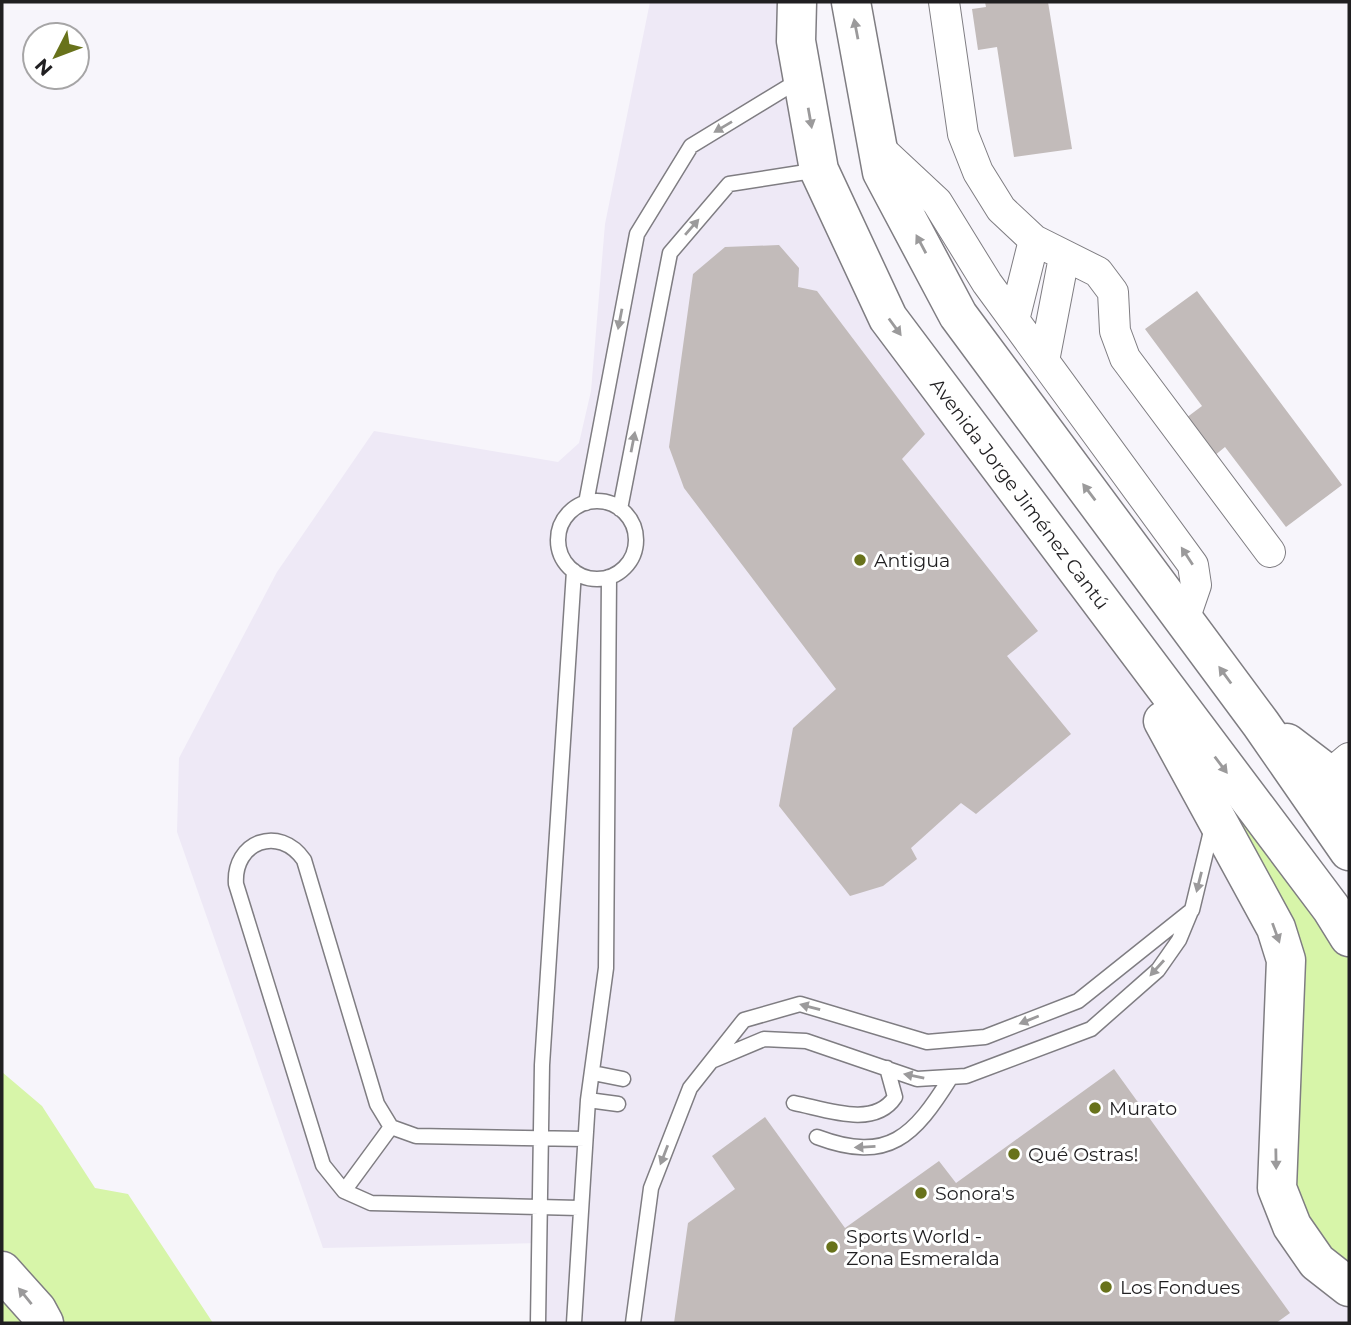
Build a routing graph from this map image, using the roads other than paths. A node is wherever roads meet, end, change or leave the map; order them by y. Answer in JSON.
{"nodes":[{"id":1,"x":777,"y":2,"type":"edge"},
{"id":2,"x":797,"y":2,"type":"edge"},
{"id":3,"x":850,"y":2,"type":"edge"},
{"id":4,"x":944,"y":2,"type":"edge"},
{"id":5,"x":796,"y":41,"type":"junction"},
{"id":6,"x":803,"y":79,"type":"junction"},
{"id":7,"x":877,"y":146,"type":"junction"},
{"id":8,"x":819,"y":170,"type":"junction"},
{"id":9,"x":1034,"y":240,"type":"junction"},
{"id":10,"x":1064,"y":257,"type":"junction"},
{"id":11,"x":1014,"y":320,"type":"junction"},
{"id":12,"x":1044,"y":361,"type":"junction"},
{"id":13,"x":586,"y":503,"type":"junction"},
{"id":14,"x":620,"y":509,"type":"junction"},
{"id":15,"x":1269,"y":552,"type":"dead end"},
{"id":16,"x":574,"y":571,"type":"junction"},
{"id":17,"x":608,"y":577,"type":"junction"},
{"id":18,"x":1092,"y":593,"type":"junction"},
{"id":19,"x":1184,"y":620,"type":"junction"},
{"id":20,"x":1261,"y":723,"type":"junction"},
{"id":21,"x":1343,"y":778,"type":"edge"},
{"id":22,"x":1215,"y":815,"type":"junction"},
{"id":23,"x":1349,"y":851,"type":"edge"},
{"id":24,"x":1192,"y":910,"type":"junction"},
{"id":25,"x":1349,"y":937,"type":"edge"},
{"id":26,"x":712,"y":1061,"type":"junction"},
{"id":27,"x":887,"y":1069,"type":"junction"},
{"id":28,"x":593,"y":1073,"type":"junction"},
{"id":29,"x":951,"y":1077,"type":"junction"},
{"id":30,"x":623,"y":1079,"type":"dead end"},
{"id":31,"x":588,"y":1100,"type":"junction"},
{"id":32,"x":794,"y":1103,"type":"dead end"},
{"id":33,"x":618,"y":1104,"type":"dead end"},
{"id":34,"x":391,"y":1127,"type":"junction"},
{"id":35,"x":817,"y":1137,"type":"dead end"},
{"id":36,"x":538,"y":1138,"type":"junction"},
{"id":37,"x":585,"y":1139,"type":"junction"},
{"id":38,"x":344,"y":1191,"type":"junction"},
{"id":39,"x":539,"y":1207,"type":"junction"},
{"id":40,"x":579,"y":1208,"type":"junction"},
{"id":41,"x":2,"y":1271,"type":"edge"},
{"id":42,"x":1349,"y":1287,"type":"edge"},
{"id":43,"x":44,"y":1323,"type":"edge"},
{"id":44,"x":538,"y":1323,"type":"edge"},
{"id":45,"x":574,"y":1323,"type":"edge"},
{"id":46,"x":633,"y":1323,"type":"edge"}],
"edges":[{"from":1,"to":5,"type":"main road"},
{"from":2,"to":5,"type":"main road","name":"Avenida Jorge Jiménez Cantú"},
{"from":7,"to":3,"type":"main road","one_way":true},
{"from":4,"to":9,"type":"street"},
{"from":5,"to":6,"type":"main road","name":"Avenida Jorge Jiménez Cantú"},
{"from":6,"to":8,"type":"main road","name":"Avenida Jorge Jiménez Cantú","one_way":true},
{"from":6,"to":13,"type":"lane","one_way":true},
{"from":7,"to":11,"type":"street"},
{"from":19,"to":7,"type":"main road","one_way":true},
{"from":14,"to":8,"type":"lane","one_way":true},
{"from":8,"to":18,"type":"main road","name":"Avenida Jorge Jiménez Cantú","one_way":true},
{"from":9,"to":10,"type":"street"},
{"from":9,"to":11,"type":"street"},
{"from":10,"to":12,"type":"street"},
{"from":10,"to":15,"type":"street"},
{"from":11,"to":12,"type":"street"},
{"from":19,"to":12,"type":"street","one_way":true},
{"from":13,"to":14,"type":"lane"},
{"from":13,"to":16,"type":"lane"},
{"from":14,"to":17,"type":"lane"},
{"from":16,"to":17,"type":"lane"},
{"from":16,"to":36,"type":"lane"},
{"from":17,"to":28,"type":"lane"},
{"from":18,"to":22,"type":"main road"},
{"from":18,"to":25,"type":"main road","name":"Avenida Jorge Jiménez Cantú","one_way":true},
{"from":20,"to":19,"type":"main road","one_way":true},
{"from":20,"to":21,"type":"main road"},
{"from":20,"to":23,"type":"main road"},
{"from":22,"to":24,"type":"lane","one_way":true},
{"from":22,"to":42,"type":"main road","one_way":true},
{"from":24,"to":26,"type":"lane","one_way":true},
{"from":24,"to":29,"type":"lane","one_way":true},
{"from":26,"to":27,"type":"lane"},
{"from":26,"to":46,"type":"lane","one_way":true},
{"from":29,"to":27,"type":"lane","one_way":true},
{"from":27,"to":32,"type":"lane"},
{"from":28,"to":30,"type":"lane"},
{"from":28,"to":31,"type":"lane"},
{"from":29,"to":35,"type":"lane","one_way":true},
{"from":31,"to":33,"type":"lane"},
{"from":31,"to":37,"type":"lane"},
{"from":34,"to":36,"type":"lane"},
{"from":34,"to":38,"type":"lane"},
{"from":34,"to":38,"type":"lane"},
{"from":36,"to":37,"type":"lane"},
{"from":36,"to":39,"type":"lane"},
{"from":37,"to":40,"type":"lane"},
{"from":38,"to":39,"type":"lane"},
{"from":39,"to":40,"type":"lane"},
{"from":39,"to":44,"type":"lane"},
{"from":40,"to":45,"type":"lane"},
{"from":43,"to":41,"type":"main road","one_way":true}]}
